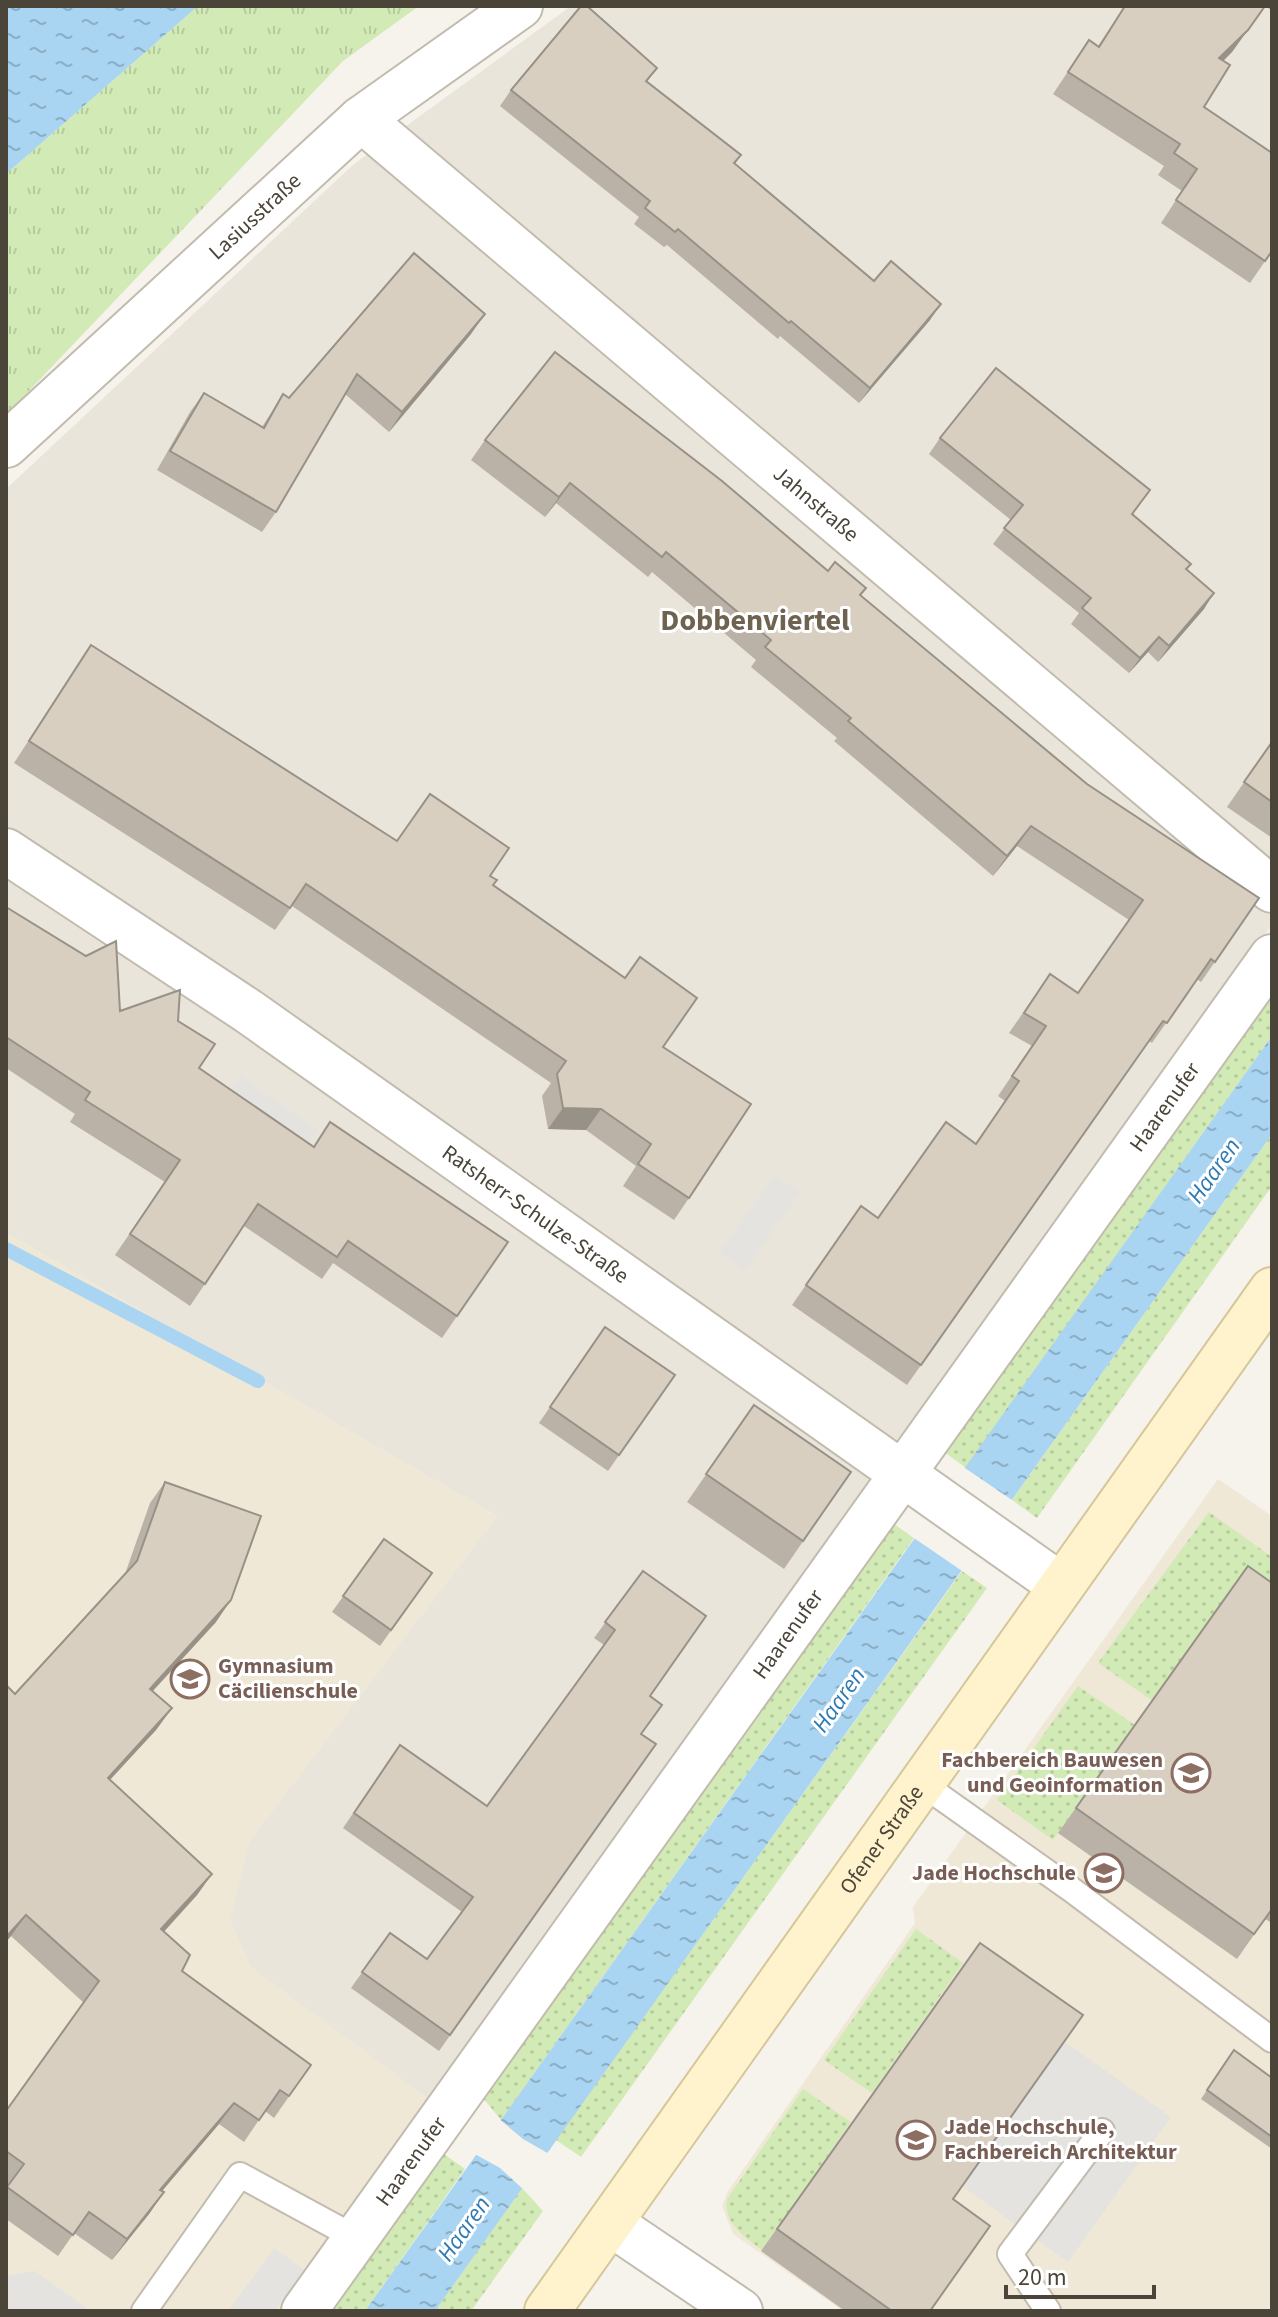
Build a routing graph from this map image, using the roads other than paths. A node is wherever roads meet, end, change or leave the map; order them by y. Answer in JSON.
{"nodes":[{"id":1,"x":520,"y":6,"type":"edge"},
{"id":2,"x":361,"y":119,"type":"junction"},
{"id":3,"x":6,"y":445,"type":"edge"},
{"id":4,"x":6,"y":851,"type":"edge"},
{"id":5,"x":1272,"y":890,"type":"edge"},
{"id":6,"x":1272,"y":957,"type":"edge"},
{"id":7,"x":1272,"y":1290,"type":"edge"},
{"id":8,"x":900,"y":1475,"type":"junction"},
{"id":9,"x":1060,"y":1585,"type":"junction"},
{"id":10,"x":921,"y":1783,"type":"junction"},
{"id":11,"x":1272,"y":2040,"type":"edge"},
{"id":12,"x":1102,"y":2131,"type":"dead end"},
{"id":13,"x":610,"y":2223,"type":"junction"},
{"id":14,"x":356,"y":2238,"type":"junction"},
{"id":15,"x":144,"y":2311,"type":"edge"},
{"id":16,"x":304,"y":2311,"type":"edge"},
{"id":17,"x":547,"y":2311,"type":"edge"},
{"id":18,"x":740,"y":2311,"type":"edge"},
{"id":19,"x":1048,"y":2311,"type":"edge"}],
"edges":[{"from":1,"to":2,"type":"street","name":"Lasiusstraße"},
{"from":2,"to":3,"type":"street","name":"Lasiusstraße"},
{"from":2,"to":5,"type":"street","name":"Jahnstraße"},
{"from":4,"to":8,"type":"street","name":"Ratsherr-Schulze-Straße"},
{"from":6,"to":8,"type":"street","name":"Haarenufer"},
{"from":7,"to":9,"type":"main road","name":"Ofener Straße"},
{"from":8,"to":9,"type":"street","name":"Ratsherr-Schulze-Straße"},
{"from":8,"to":14,"type":"street","name":"Haarenufer"},
{"from":9,"to":10,"type":"main road","name":"Ofener Straße"},
{"from":10,"to":11,"type":"lane"},
{"from":10,"to":13,"type":"main road","name":"Ofener Straße"},
{"from":12,"to":19,"type":"lane"},
{"from":13,"to":17,"type":"main road","name":"Ofener Straße"},
{"from":13,"to":18,"type":"street"},
{"from":14,"to":15,"type":"lane"},
{"from":14,"to":16,"type":"street","name":"Haarenufer"}]}
